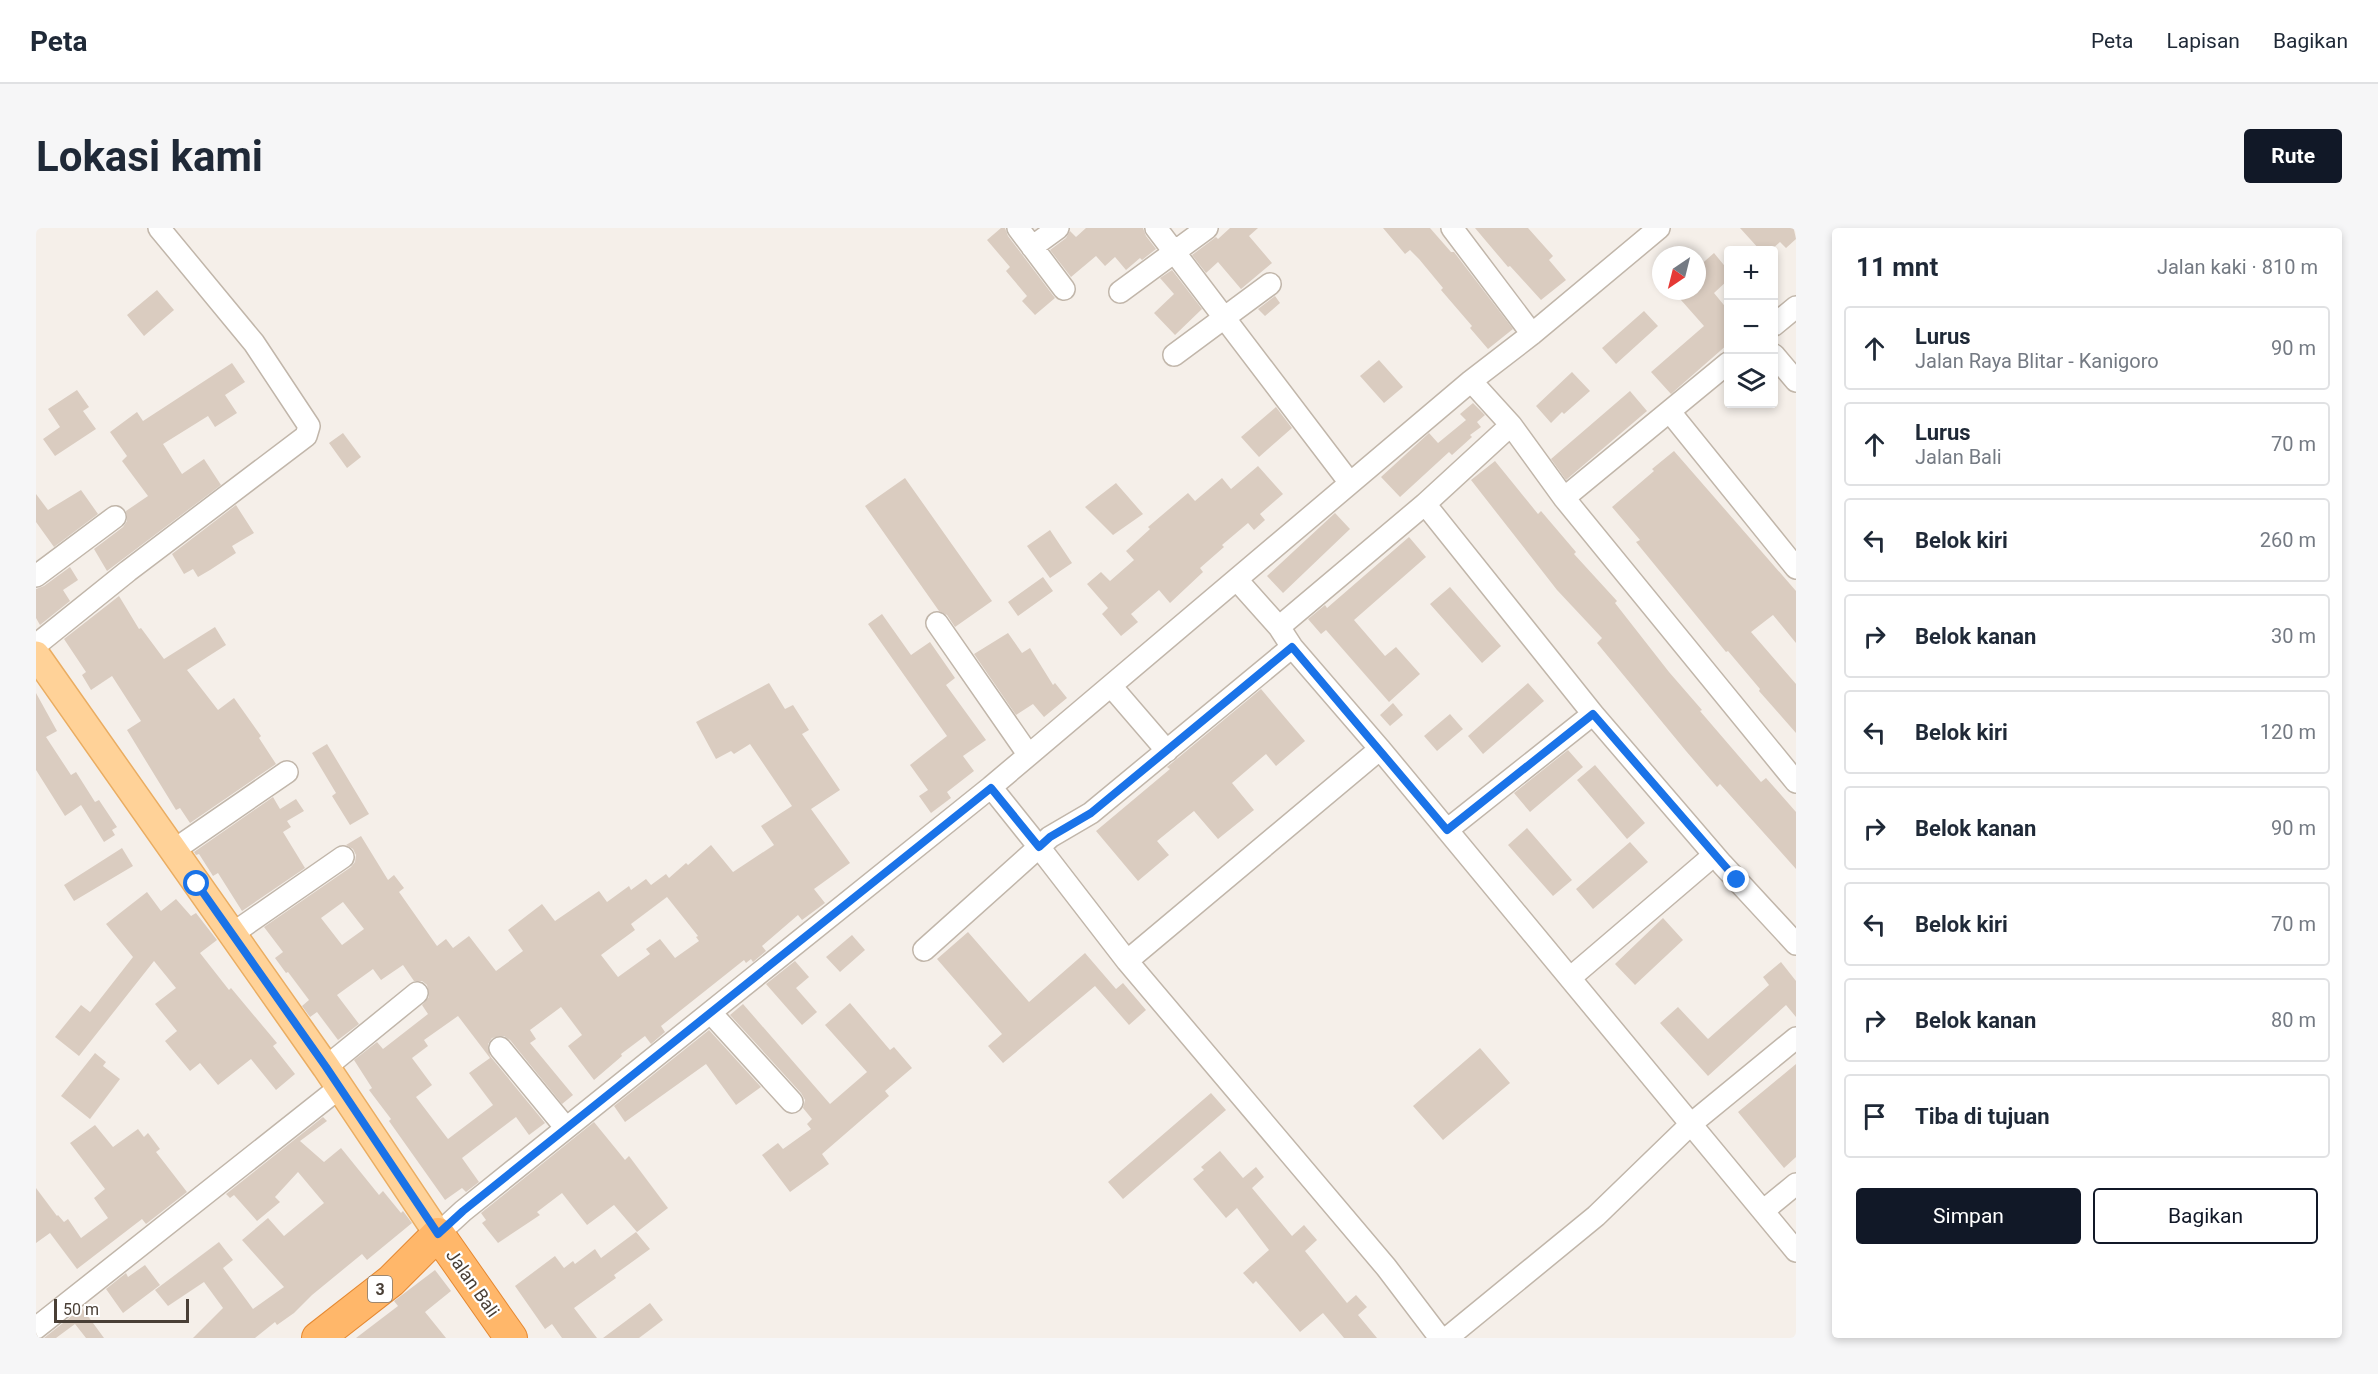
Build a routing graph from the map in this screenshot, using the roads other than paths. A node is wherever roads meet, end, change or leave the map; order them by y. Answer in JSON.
{"nodes":[{"id":1,"x":159,"y":228,"type":"edge"},
{"id":2,"x":1018,"y":228,"type":"edge"},
{"id":3,"x":1058,"y":228,"type":"edge"},
{"id":4,"x":1156,"y":228,"type":"edge"},
{"id":5,"x":1208,"y":228,"type":"edge"},
{"id":6,"x":1452,"y":228,"type":"edge"},
{"id":7,"x":1659,"y":228,"type":"edge"},
{"id":8,"x":1032,"y":247,"type":"junction"},
{"id":9,"x":1174,"y":253,"type":"junction"},
{"id":10,"x":1270,"y":284,"type":"dead end"},
{"id":11,"x":1064,"y":289,"type":"dead end"},
{"id":12,"x":1120,"y":292,"type":"dead end"},
{"id":13,"x":1796,"y":307,"type":"edge"},
{"id":14,"x":1224,"y":318,"type":"junction"},
{"id":15,"x":1778,"y":321,"type":"edge"},
{"id":16,"x":1532,"y":334,"type":"junction"},
{"id":17,"x":1174,"y":355,"type":"dead end"},
{"id":18,"x":1778,"y":361,"type":"edge"},
{"id":19,"x":1724,"y":366,"type":"edge"},
{"id":20,"x":1471,"y":381,"type":"junction"},
{"id":21,"x":1796,"y":381,"type":"edge"},
{"id":22,"x":1670,"y":412,"type":"junction"},
{"id":23,"x":1511,"y":425,"type":"junction"},
{"id":24,"x":1350,"y":483,"type":"junction"},
{"id":25,"x":1564,"y":498,"type":"junction"},
{"id":26,"x":1425,"y":504,"type":"junction"},
{"id":27,"x":115,"y":517,"type":"dead end"},
{"id":28,"x":1796,"y":568,"type":"edge"},
{"id":29,"x":36,"y":576,"type":"edge"},
{"id":30,"x":1237,"y":580,"type":"junction"},
{"id":31,"x":937,"y":622,"type":"dead end"},
{"id":32,"x":1279,"y":627,"type":"junction"},
{"id":33,"x":36,"y":645,"type":"edge"},
{"id":34,"x":1292,"y":647,"type":"junction"},
{"id":35,"x":36,"y":655,"type":"edge"},
{"id":36,"x":1111,"y":686,"type":"junction"},
{"id":37,"x":1593,"y":714,"type":"junction"},
{"id":38,"x":1380,"y":749,"type":"junction"},
{"id":39,"x":1167,"y":751,"type":"junction"},
{"id":40,"x":1028,"y":754,"type":"junction"},
{"id":41,"x":287,"y":772,"type":"dead end"},
{"id":42,"x":1796,"y":782,"type":"edge"},
{"id":43,"x":991,"y":788,"type":"junction"},
{"id":44,"x":1447,"y":830,"type":"junction"},
{"id":45,"x":1039,"y":847,"type":"junction"},
{"id":46,"x":174,"y":850,"type":"junction"},
{"id":47,"x":1714,"y":855,"type":"junction"},
{"id":48,"x":343,"y":856,"type":"dead end"},
{"id":49,"x":232,"y":934,"type":"junction"},
{"id":50,"x":1796,"y":944,"type":"edge"},
{"id":51,"x":924,"y":950,"type":"dead end"},
{"id":52,"x":1128,"y":961,"type":"junction"},
{"id":53,"x":1570,"y":978,"type":"junction"},
{"id":54,"x":417,"y":993,"type":"dead end"},
{"id":55,"x":711,"y":1013,"type":"junction"},
{"id":56,"x":1796,"y":1038,"type":"edge"},
{"id":57,"x":500,"y":1048,"type":"dead end"},
{"id":58,"x":333,"y":1078,"type":"junction"},
{"id":59,"x":792,"y":1102,"type":"dead end"},
{"id":60,"x":1690,"y":1124,"type":"junction"},
{"id":61,"x":566,"y":1128,"type":"junction"},
{"id":62,"x":1796,"y":1184,"type":"edge"},
{"id":63,"x":1763,"y":1211,"type":"junction"},
{"id":64,"x":438,"y":1234,"type":"junction"},
{"id":65,"x":1796,"y":1251,"type":"edge"},
{"id":66,"x":36,"y":1328,"type":"edge"},
{"id":67,"x":318,"y":1338,"type":"edge"},
{"id":68,"x":512,"y":1338,"type":"edge"},
{"id":69,"x":1440,"y":1338,"type":"edge"},
{"id":70,"x":1447,"y":1338,"type":"edge"}],
"edges":[{"from":1,"to":33,"type":"street"},
{"from":2,"to":8,"type":"street"},
{"from":3,"to":8,"type":"street"},
{"from":4,"to":9,"type":"street"},
{"from":5,"to":9,"type":"street"},
{"from":6,"to":16,"type":"street"},
{"from":7,"to":16,"type":"street"},
{"from":8,"to":11,"type":"street"},
{"from":9,"to":12,"type":"street"},
{"from":9,"to":14,"type":"street"},
{"from":10,"to":14,"type":"street"},
{"from":13,"to":15,"type":"street"},
{"from":14,"to":17,"type":"street"},
{"from":14,"to":24,"type":"street"},
{"from":16,"to":20,"type":"street"},
{"from":18,"to":21,"type":"street"},
{"from":19,"to":22,"type":"street"},
{"from":20,"to":23,"type":"street"},
{"from":20,"to":24,"type":"street"},
{"from":22,"to":25,"type":"street"},
{"from":22,"to":28,"type":"street"},
{"from":23,"to":25,"type":"street"},
{"from":23,"to":26,"type":"street"},
{"from":24,"to":30,"type":"street"},
{"from":25,"to":42,"type":"street"},
{"from":26,"to":32,"type":"street"},
{"from":26,"to":37,"type":"street"},
{"from":27,"to":29,"type":"street"},
{"from":30,"to":32,"type":"street"},
{"from":30,"to":36,"type":"street"},
{"from":31,"to":40,"type":"street"},
{"from":32,"to":34,"type":"street"},
{"from":34,"to":38,"type":"street"},
{"from":34,"to":39,"type":"street"},
{"from":35,"to":46,"type":"main road","name":"Jalan Bali"},
{"from":36,"to":39,"type":"street"},
{"from":36,"to":40,"type":"street"},
{"from":37,"to":44,"type":"street"},
{"from":37,"to":47,"type":"street"},
{"from":38,"to":44,"type":"street"},
{"from":38,"to":52,"type":"street"},
{"from":39,"to":45,"type":"street"},
{"from":40,"to":43,"type":"street"},
{"from":41,"to":46,"type":"street"},
{"from":43,"to":45,"type":"street"},
{"from":43,"to":55,"type":"street"},
{"from":44,"to":53,"type":"street"},
{"from":45,"to":51,"type":"street"},
{"from":45,"to":52,"type":"street"},
{"from":46,"to":49,"type":"main road","name":"Jalan Bali"},
{"from":47,"to":50,"type":"street"},
{"from":47,"to":53,"type":"street"},
{"from":48,"to":49,"type":"street"},
{"from":49,"to":58,"type":"main road","name":"Jalan Bali"},
{"from":52,"to":69,"type":"street"},
{"from":53,"to":60,"type":"street"},
{"from":54,"to":58,"type":"street"},
{"from":55,"to":59,"type":"street"},
{"from":55,"to":61,"type":"street"},
{"from":56,"to":60,"type":"street"},
{"from":57,"to":61,"type":"street"},
{"from":58,"to":64,"type":"main road","name":"Jalan Bali"},
{"from":58,"to":66,"type":"street"},
{"from":60,"to":63,"type":"street"},
{"from":60,"to":70,"type":"street"},
{"from":61,"to":64,"type":"street"},
{"from":62,"to":63,"type":"street"},
{"from":63,"to":65,"type":"street"},
{"from":64,"to":67,"type":"highway","number":"3"},
{"from":64,"to":68,"type":"highway","name":"Jalan Bali"}]}
